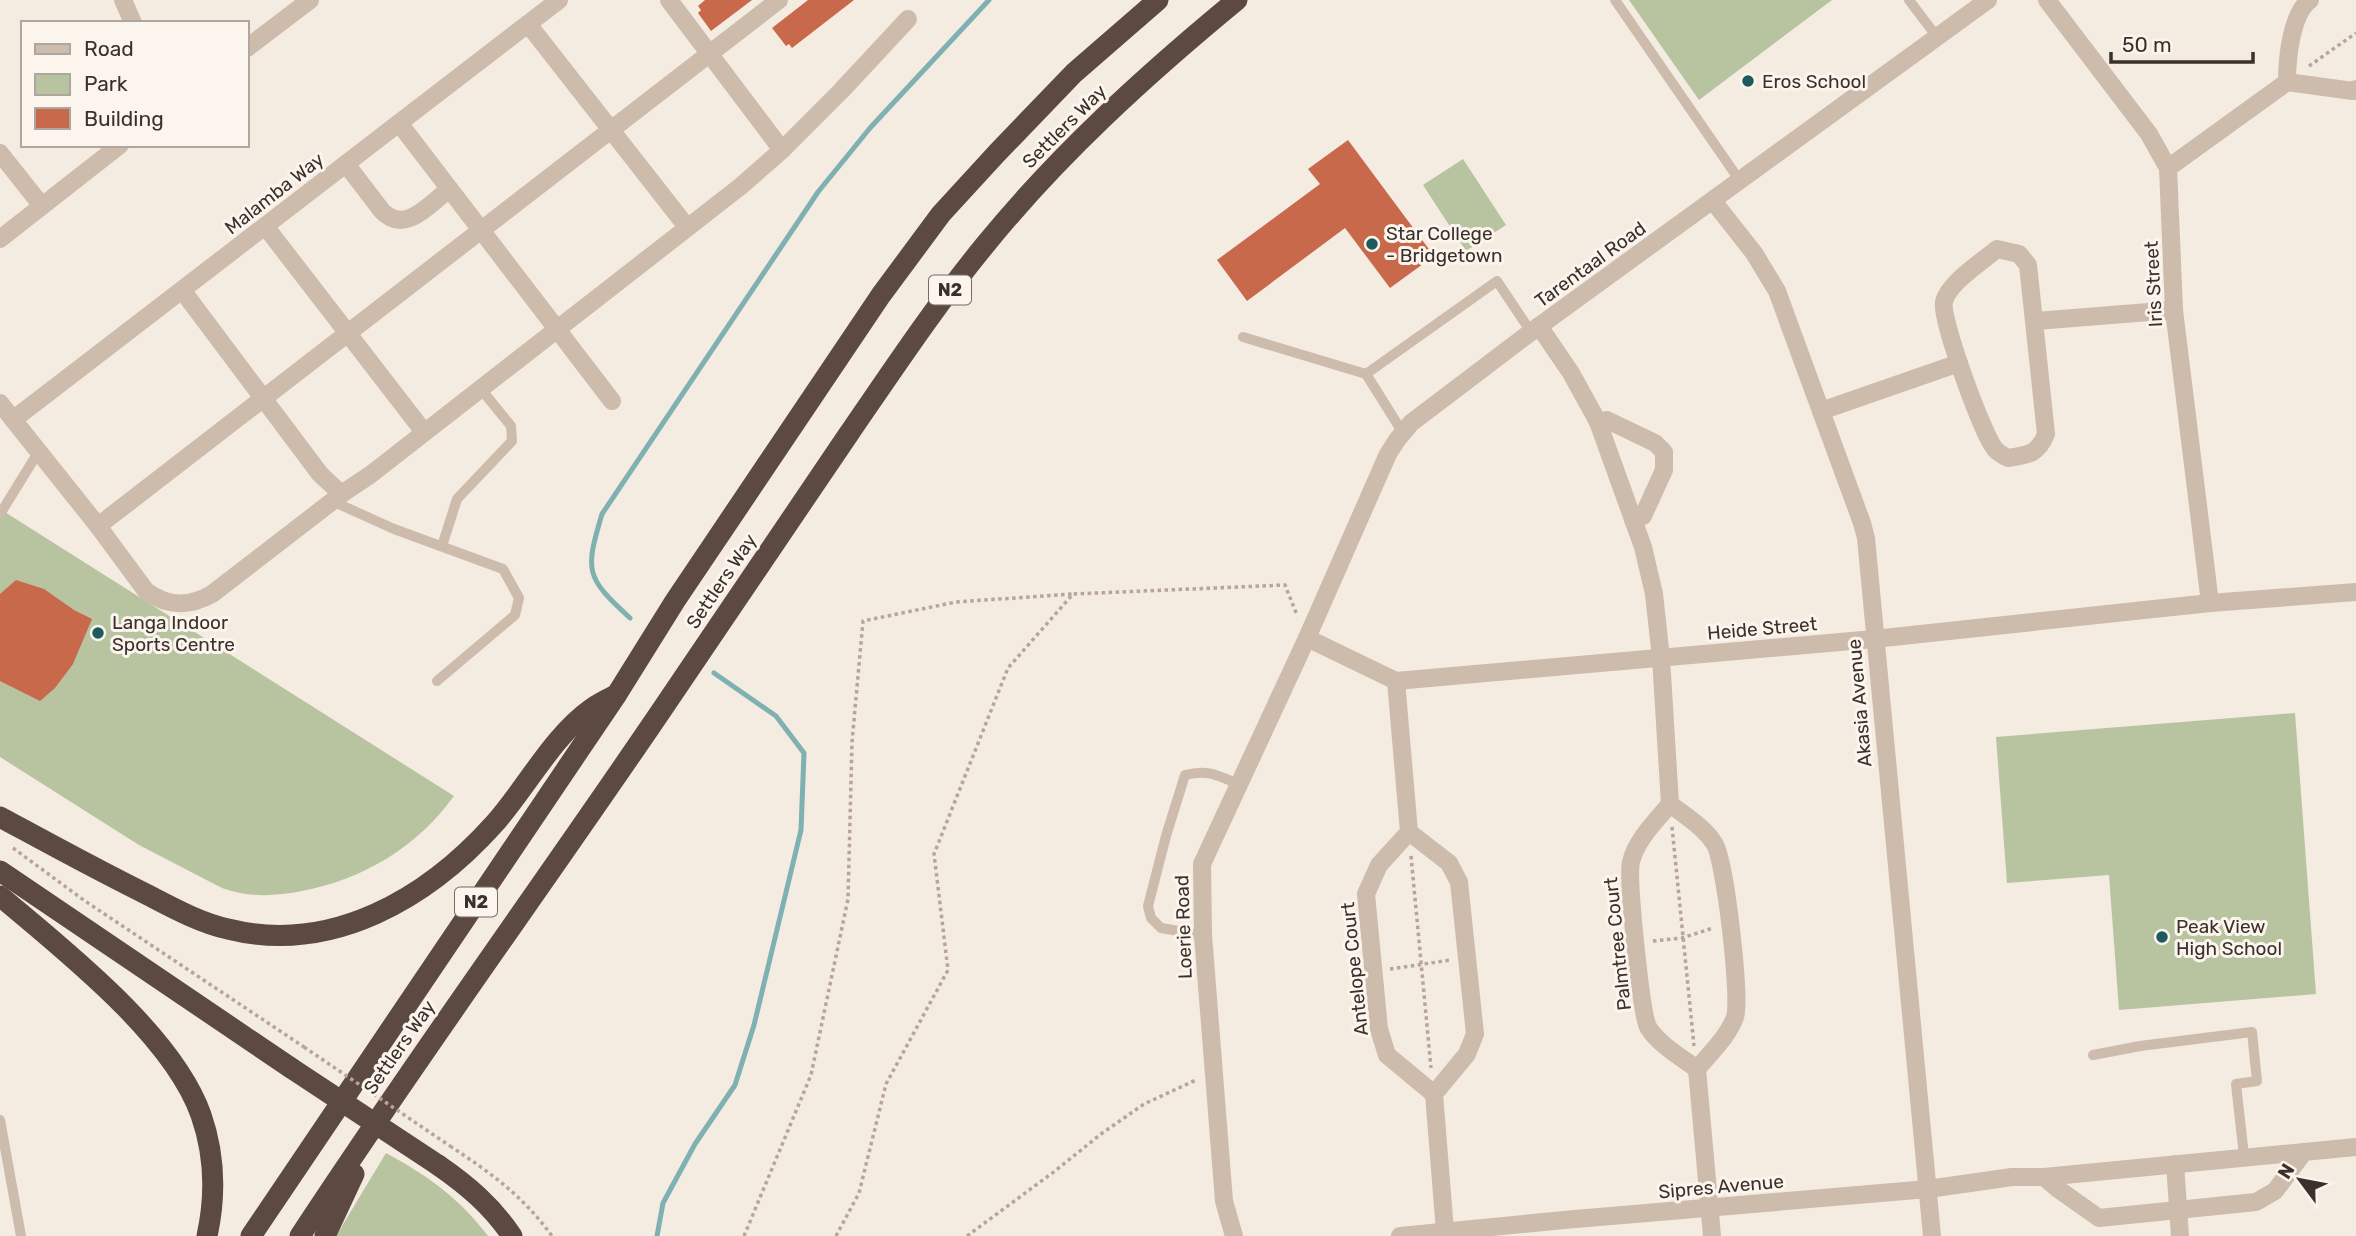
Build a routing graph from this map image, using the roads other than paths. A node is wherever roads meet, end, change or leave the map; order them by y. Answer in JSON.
{"nodes":[{"id":1,"x":124,"y":0,"type":"edge"},
{"id":2,"x":310,"y":0,"type":"edge"},
{"id":3,"x":559,"y":0,"type":"edge"},
{"id":4,"x":669,"y":0,"type":"edge"},
{"id":5,"x":779,"y":0,"type":"edge"},
{"id":6,"x":1158,"y":0,"type":"edge"},
{"id":7,"x":1237,"y":0,"type":"edge"},
{"id":8,"x":1615,"y":0,"type":"edge"},
{"id":9,"x":1909,"y":0,"type":"edge"},
{"id":10,"x":1988,"y":0,"type":"edge"},
{"id":11,"x":2047,"y":0,"type":"edge"},
{"id":12,"x":2310,"y":0,"type":"edge"},
{"id":13,"x":908,"y":19,"type":"dead end"},
{"id":14,"x":132,"y":21,"type":"edge"},
{"id":15,"x":528,"y":24,"type":"junction"},
{"id":16,"x":1937,"y":37,"type":"junction"},
{"id":17,"x":248,"y":47,"type":"edge"},
{"id":18,"x":709,"y":54,"type":"junction"},
{"id":19,"x":2287,"y":82,"type":"junction"},
{"id":20,"x":2356,"y":89,"type":"edge"},
{"id":21,"x":400,"y":123,"type":"junction"},
{"id":22,"x":610,"y":131,"type":"junction"},
{"id":23,"x":117,"y":147,"type":"edge"},
{"id":24,"x":782,"y":150,"type":"junction"},
{"id":25,"x":0,"y":153,"type":"edge"},
{"id":26,"x":346,"y":164,"type":"junction"},
{"id":27,"x":2168,"y":167,"type":"junction"},
{"id":28,"x":1740,"y":181,"type":"junction"},
{"id":29,"x":449,"y":189,"type":"junction"},
{"id":30,"x":1713,"y":201,"type":"junction"},
{"id":31,"x":42,"y":206,"type":"junction"},
{"id":32,"x":265,"y":226,"type":"junction"},
{"id":33,"x":687,"y":227,"type":"junction"},
{"id":34,"x":481,"y":230,"type":"junction"},
{"id":35,"x":0,"y":239,"type":"edge"},
{"id":36,"x":182,"y":290,"type":"junction"},
{"id":37,"x":2174,"y":310,"type":"junction"},
{"id":38,"x":2036,"y":321,"type":"junction"},
{"id":39,"x":555,"y":328,"type":"junction"},
{"id":40,"x":1535,"y":329,"type":"junction"},
{"id":41,"x":349,"y":333,"type":"junction"},
{"id":42,"x":1243,"y":337,"type":"dead end"},
{"id":43,"x":1959,"y":363,"type":"junction"},
{"id":44,"x":1366,"y":374,"type":"junction"},
{"id":45,"x":480,"y":388,"type":"junction"},
{"id":46,"x":263,"y":400,"type":"junction"},
{"id":47,"x":611,"y":401,"type":"dead end"},
{"id":48,"x":0,"y":403,"type":"edge"},
{"id":49,"x":1821,"y":411,"type":"junction"},
{"id":50,"x":14,"y":419,"type":"junction"},
{"id":51,"x":1598,"y":422,"type":"junction"},
{"id":52,"x":424,"y":432,"type":"junction"},
{"id":53,"x":1403,"y":433,"type":"junction"},
{"id":54,"x":39,"y":451,"type":"junction"},
{"id":55,"x":338,"y":497,"type":"junction"},
{"id":56,"x":0,"y":514,"type":"edge"},
{"id":57,"x":1633,"y":520,"type":"junction"},
{"id":58,"x":98,"y":526,"type":"junction"},
{"id":59,"x":442,"y":546,"type":"junction"},
{"id":60,"x":2356,"y":592,"type":"edge"},
{"id":61,"x":2210,"y":604,"type":"junction"},
{"id":62,"x":1307,"y":638,"type":"junction"},
{"id":63,"x":1874,"y":639,"type":"junction"},
{"id":64,"x":1661,"y":658,"type":"junction"},
{"id":65,"x":437,"y":681,"type":"dead end"},
{"id":66,"x":1396,"y":681,"type":"junction"},
{"id":67,"x":623,"y":686,"type":"junction"},
{"id":68,"x":1238,"y":784,"type":"junction"},
{"id":69,"x":1670,"y":804,"type":"junction"},
{"id":70,"x":0,"y":817,"type":"edge"},
{"id":71,"x":1409,"y":832,"type":"junction"},
{"id":72,"x":0,"y":871,"type":"edge"},
{"id":73,"x":0,"y":897,"type":"edge"},
{"id":74,"x":1203,"y":935,"type":"junction"},
{"id":75,"x":2094,"y":1055,"type":"dead end"},
{"id":76,"x":1697,"y":1069,"type":"junction"},
{"id":77,"x":1434,"y":1094,"type":"junction"},
{"id":78,"x":384,"y":1109,"type":"junction"},
{"id":79,"x":0,"y":1120,"type":"edge"},
{"id":80,"x":2356,"y":1147,"type":"edge"},
{"id":81,"x":2304,"y":1152,"type":"junction"},
{"id":82,"x":2244,"y":1156,"type":"junction"},
{"id":83,"x":2175,"y":1164,"type":"junction"},
{"id":84,"x":2044,"y":1177,"type":"junction"},
{"id":85,"x":1928,"y":1189,"type":"junction"},
{"id":86,"x":1710,"y":1208,"type":"junction"},
{"id":87,"x":2178,"y":1210,"type":"junction"},
{"id":88,"x":1445,"y":1231,"type":"junction"},
{"id":89,"x":21,"y":1236,"type":"edge"},
{"id":90,"x":207,"y":1236,"type":"edge"},
{"id":91,"x":251,"y":1236,"type":"edge"},
{"id":92,"x":300,"y":1236,"type":"edge"},
{"id":93,"x":325,"y":1236,"type":"edge"},
{"id":94,"x":512,"y":1236,"type":"edge"},
{"id":95,"x":1234,"y":1236,"type":"edge"},
{"id":96,"x":1400,"y":1236,"type":"edge"},
{"id":97,"x":1712,"y":1236,"type":"edge"},
{"id":98,"x":1932,"y":1236,"type":"edge"},
{"id":99,"x":2180,"y":1236,"type":"edge"}],
"edges":[{"from":1,"to":14,"type":"street"},
{"from":2,"to":17,"type":"street"},
{"from":3,"to":15,"type":"street","name":"Malamba Way"},
{"from":4,"to":18,"type":"street"},
{"from":5,"to":18,"type":"street"},
{"from":6,"to":67,"type":"highway","name":"Settlers Way","number":"N2"},
{"from":7,"to":78,"type":"highway","name":"Settlers Way","number":"N2"},
{"from":8,"to":28,"type":"lane"},
{"from":9,"to":16,"type":"lane"},
{"from":10,"to":16,"type":"street","name":"Tarentaal Road"},
{"from":11,"to":27,"type":"street","name":"Iris Street"},
{"from":12,"to":19,"type":"street"},
{"from":13,"to":24,"type":"street"},
{"from":15,"to":21,"type":"street","name":"Malamba Way"},
{"from":15,"to":22,"type":"street"},
{"from":16,"to":28,"type":"street","name":"Tarentaal Road"},
{"from":18,"to":22,"type":"street"},
{"from":18,"to":24,"type":"street"},
{"from":19,"to":20,"type":"street"},
{"from":19,"to":27,"type":"street"},
{"from":21,"to":26,"type":"street","name":"Malamba Way"},
{"from":21,"to":29,"type":"street"},
{"from":22,"to":33,"type":"street"},
{"from":22,"to":34,"type":"street"},
{"from":23,"to":31,"type":"street"},
{"from":24,"to":33,"type":"street"},
{"from":25,"to":31,"type":"street"},
{"from":26,"to":29,"type":"street"},
{"from":26,"to":32,"type":"street","name":"Malamba Way"},
{"from":27,"to":37,"type":"street","name":"Iris Street"},
{"from":28,"to":30,"type":"street","name":"Tarentaal Road"},
{"from":29,"to":34,"type":"street"},
{"from":30,"to":40,"type":"street","name":"Tarentaal Road"},
{"from":30,"to":49,"type":"street","name":"Akasia Avenue"},
{"from":31,"to":35,"type":"street"},
{"from":32,"to":36,"type":"street","name":"Malamba Way"},
{"from":32,"to":41,"type":"street"},
{"from":33,"to":39,"type":"street"},
{"from":34,"to":39,"type":"street"},
{"from":34,"to":41,"type":"street"},
{"from":36,"to":46,"type":"street"},
{"from":36,"to":50,"type":"street","name":"Malamba Way"},
{"from":37,"to":38,"type":"street"},
{"from":37,"to":61,"type":"street","name":"Iris Street"},
{"from":38,"to":43,"type":"street"},
{"from":38,"to":43,"type":"street"},
{"from":39,"to":45,"type":"street"},
{"from":39,"to":47,"type":"street"},
{"from":40,"to":44,"type":"lane"},
{"from":40,"to":51,"type":"street"},
{"from":40,"to":53,"type":"street","name":"Tarentaal Road"},
{"from":41,"to":46,"type":"street"},
{"from":41,"to":52,"type":"street"},
{"from":42,"to":44,"type":"lane"},
{"from":43,"to":49,"type":"street"},
{"from":44,"to":53,"type":"lane"},
{"from":45,"to":52,"type":"street"},
{"from":45,"to":59,"type":"lane"},
{"from":46,"to":55,"type":"street"},
{"from":46,"to":58,"type":"street"},
{"from":48,"to":50,"type":"street"},
{"from":49,"to":63,"type":"street","name":"Akasia Avenue"},
{"from":50,"to":54,"type":"street"},
{"from":51,"to":57,"type":"street"},
{"from":51,"to":57,"type":"street"},
{"from":52,"to":55,"type":"street"},
{"from":53,"to":62,"type":"street","name":"Tarentaal Road"},
{"from":54,"to":56,"type":"lane"},
{"from":54,"to":58,"type":"street"},
{"from":55,"to":58,"type":"street"},
{"from":55,"to":59,"type":"lane"},
{"from":57,"to":64,"type":"street"},
{"from":59,"to":65,"type":"lane"},
{"from":60,"to":61,"type":"street","name":"Heide Street"},
{"from":61,"to":63,"type":"street","name":"Heide Street"},
{"from":62,"to":66,"type":"street"},
{"from":62,"to":68,"type":"street","name":"Loerie Road"},
{"from":63,"to":64,"type":"street","name":"Heide Street"},
{"from":63,"to":85,"type":"street","name":"Akasia Avenue"},
{"from":64,"to":66,"type":"street","name":"Heide Street"},
{"from":64,"to":69,"type":"street"},
{"from":66,"to":71,"type":"street"},
{"from":67,"to":70,"type":"highway"},
{"from":67,"to":91,"type":"highway","name":"Settlers Way","number":"N2"},
{"from":68,"to":74,"type":"street","name":"Loerie Road"},
{"from":68,"to":74,"type":"lane"},
{"from":69,"to":76,"type":"street"},
{"from":69,"to":76,"type":"street","name":"Palmtree Court"},
{"from":71,"to":77,"type":"street"},
{"from":71,"to":77,"type":"street","name":"Antelope Court"},
{"from":72,"to":94,"type":"highway","bridge":true},
{"from":73,"to":90,"type":"highway"},
{"from":74,"to":95,"type":"street","name":"Loerie Road"},
{"from":75,"to":82,"type":"lane"},
{"from":76,"to":86,"type":"street"},
{"from":77,"to":88,"type":"street"},
{"from":78,"to":92,"type":"highway","name":"Settlers Way","number":"N2"},
{"from":78,"to":93,"type":"highway"},
{"from":79,"to":89,"type":"lane"},
{"from":80,"to":81,"type":"street","name":"Sipres Avenue"},
{"from":81,"to":82,"type":"street","name":"Sipres Avenue"},
{"from":81,"to":87,"type":"street"},
{"from":82,"to":83,"type":"street","name":"Sipres Avenue"},
{"from":83,"to":84,"type":"street","name":"Sipres Avenue"},
{"from":83,"to":87,"type":"street"},
{"from":84,"to":85,"type":"street","name":"Sipres Avenue"},
{"from":84,"to":87,"type":"street"},
{"from":85,"to":86,"type":"street","name":"Sipres Avenue"},
{"from":85,"to":98,"type":"street","name":"Akasia Avenue"},
{"from":86,"to":88,"type":"street","name":"Sipres Avenue"},
{"from":86,"to":97,"type":"street"},
{"from":87,"to":99,"type":"street"},
{"from":88,"to":96,"type":"street","name":"Sipres Avenue"}]}
